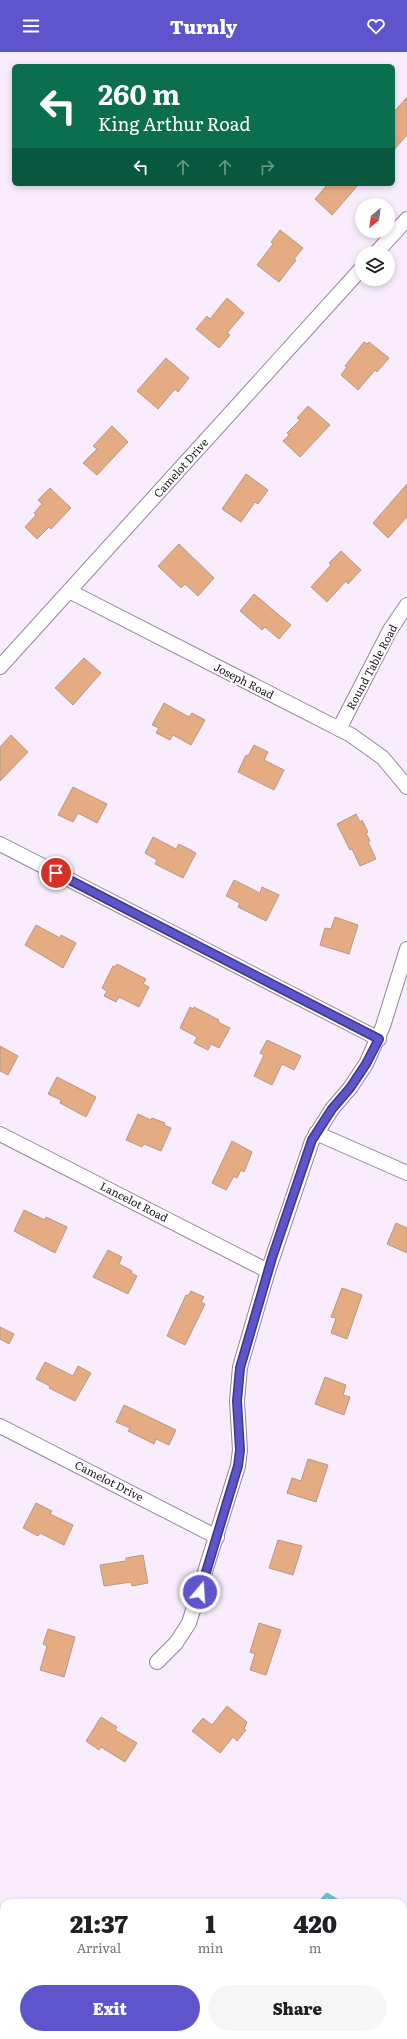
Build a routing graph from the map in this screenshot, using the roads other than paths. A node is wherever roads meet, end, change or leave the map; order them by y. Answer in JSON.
{"nodes":[{"id":1,"x":407,"y":219,"type":"edge"},
{"id":2,"x":382,"y":246,"type":"edge"},
{"id":3,"x":355,"y":276,"type":"edge"},
{"id":4,"x":69,"y":591,"type":"junction"},
{"id":5,"x":407,"y":605,"type":"edge"},
{"id":6,"x":0,"y":666,"type":"edge"},
{"id":7,"x":339,"y":729,"type":"junction"},
{"id":8,"x":407,"y":787,"type":"edge"},
{"id":9,"x":0,"y":844,"type":"edge"},
{"id":10,"x":407,"y":948,"type":"edge"},
{"id":11,"x":379,"y":1039,"type":"junction"},
{"id":12,"x":316,"y":1133,"type":"junction"},
{"id":13,"x":0,"y":1134,"type":"edge"},
{"id":14,"x":407,"y":1172,"type":"edge"},
{"id":15,"x":268,"y":1271,"type":"junction"},
{"id":16,"x":0,"y":1426,"type":"edge"},
{"id":17,"x":217,"y":1537,"type":"junction"},
{"id":18,"x":157,"y":1662,"type":"dead end"}],
"edges":[{"from":1,"to":2,"type":"street"},
{"from":3,"to":4,"type":"street","name":"Camelot Drive"},
{"from":4,"to":6,"type":"street","name":"Camelot Drive"},
{"from":4,"to":7,"type":"street","name":"Joseph Road"},
{"from":5,"to":7,"type":"street","name":"Round Table Road"},
{"from":7,"to":8,"type":"street","name":"Joseph Road"},
{"from":9,"to":11,"type":"street"},
{"from":10,"to":11,"type":"street"},
{"from":11,"to":12,"type":"street"},
{"from":12,"to":14,"type":"street"},
{"from":12,"to":15,"type":"street"},
{"from":13,"to":15,"type":"street","name":"Lancelot Road"},
{"from":15,"to":17,"type":"street"},
{"from":16,"to":17,"type":"street","name":"Camelot Drive"},
{"from":17,"to":18,"type":"street"}]}
